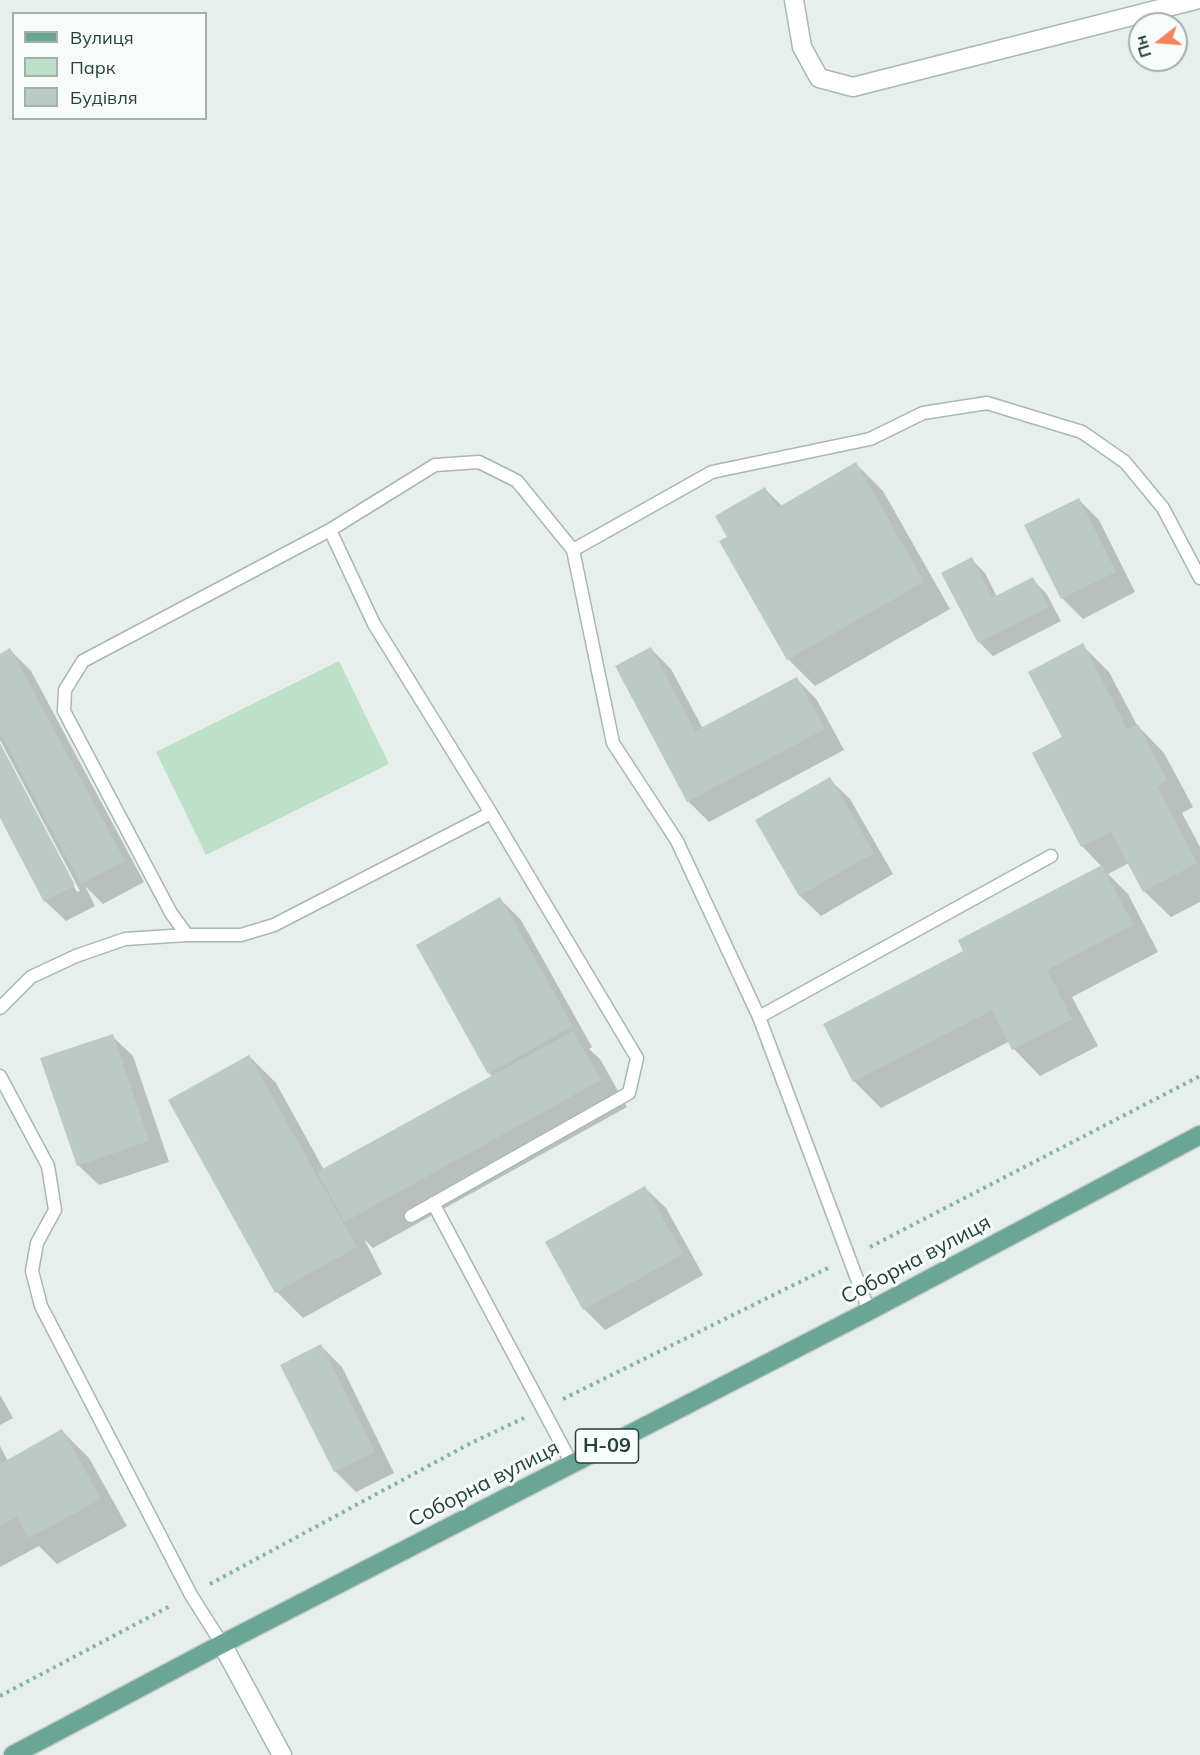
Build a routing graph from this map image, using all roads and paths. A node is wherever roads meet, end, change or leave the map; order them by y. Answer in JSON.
{"nodes":[{"id":1,"x":794,"y":0,"type":"edge"},
{"id":2,"x":1195,"y":0,"type":"edge"},
{"id":3,"x":330,"y":530,"type":"junction"},
{"id":4,"x":573,"y":550,"type":"junction"},
{"id":5,"x":1200,"y":578,"type":"edge"},
{"id":6,"x":491,"y":813,"type":"junction"},
{"id":7,"x":1051,"y":855,"type":"dead end"},
{"id":8,"x":187,"y":935,"type":"junction"},
{"id":9,"x":0,"y":1008,"type":"edge"},
{"id":10,"x":759,"y":1017,"type":"junction"},
{"id":11,"x":0,"y":1076,"type":"edge"},
{"id":12,"x":1200,"y":1076,"type":"edge"},
{"id":13,"x":1200,"y":1135,"type":"edge"},
{"id":14,"x":433,"y":1203,"type":"junction"},
{"id":15,"x":411,"y":1216,"type":"dead end"},
{"id":16,"x":849,"y":1258,"type":"junction"},
{"id":17,"x":869,"y":1311,"type":"junction"},
{"id":18,"x":543,"y":1408,"type":"junction"},
{"id":19,"x":572,"y":1464,"type":"junction"},
{"id":20,"x":190,"y":1595,"type":"junction"},
{"id":21,"x":222,"y":1644,"type":"junction"},
{"id":22,"x":0,"y":1696,"type":"edge"},
{"id":23,"x":13,"y":1755,"type":"edge"},
{"id":24,"x":282,"y":1755,"type":"edge"}],
"edges":[{"from":1,"to":2,"type":"street"},
{"from":3,"to":4,"type":"lane"},
{"from":3,"to":6,"type":"lane"},
{"from":3,"to":8,"type":"lane"},
{"from":4,"to":5,"type":"lane"},
{"from":4,"to":10,"type":"lane"},
{"from":6,"to":8,"type":"lane"},
{"from":6,"to":14,"type":"lane"},
{"from":7,"to":10,"type":"lane"},
{"from":8,"to":9,"type":"lane"},
{"from":10,"to":16,"type":"lane"},
{"from":11,"to":20,"type":"lane"},
{"from":12,"to":16,"type":"path"},
{"from":13,"to":17,"type":"main road","name":"Соборна вулиця","number":"Н-09"},
{"from":14,"to":15,"type":"lane"},
{"from":14,"to":18,"type":"lane"},
{"from":16,"to":17,"type":"lane"},
{"from":16,"to":18,"type":"path"},
{"from":17,"to":19,"type":"main road","name":"Соборна вулиця","number":"Н-09"},
{"from":18,"to":19,"type":"lane"},
{"from":18,"to":20,"type":"path"},
{"from":19,"to":21,"type":"main road","name":"Соборна вулиця","number":"Н-09"},
{"from":20,"to":21,"type":"lane"},
{"from":20,"to":22,"type":"path"},
{"from":21,"to":23,"type":"main road","name":"Соборна вулиця","number":"Н-09"},
{"from":21,"to":24,"type":"street"}]}
